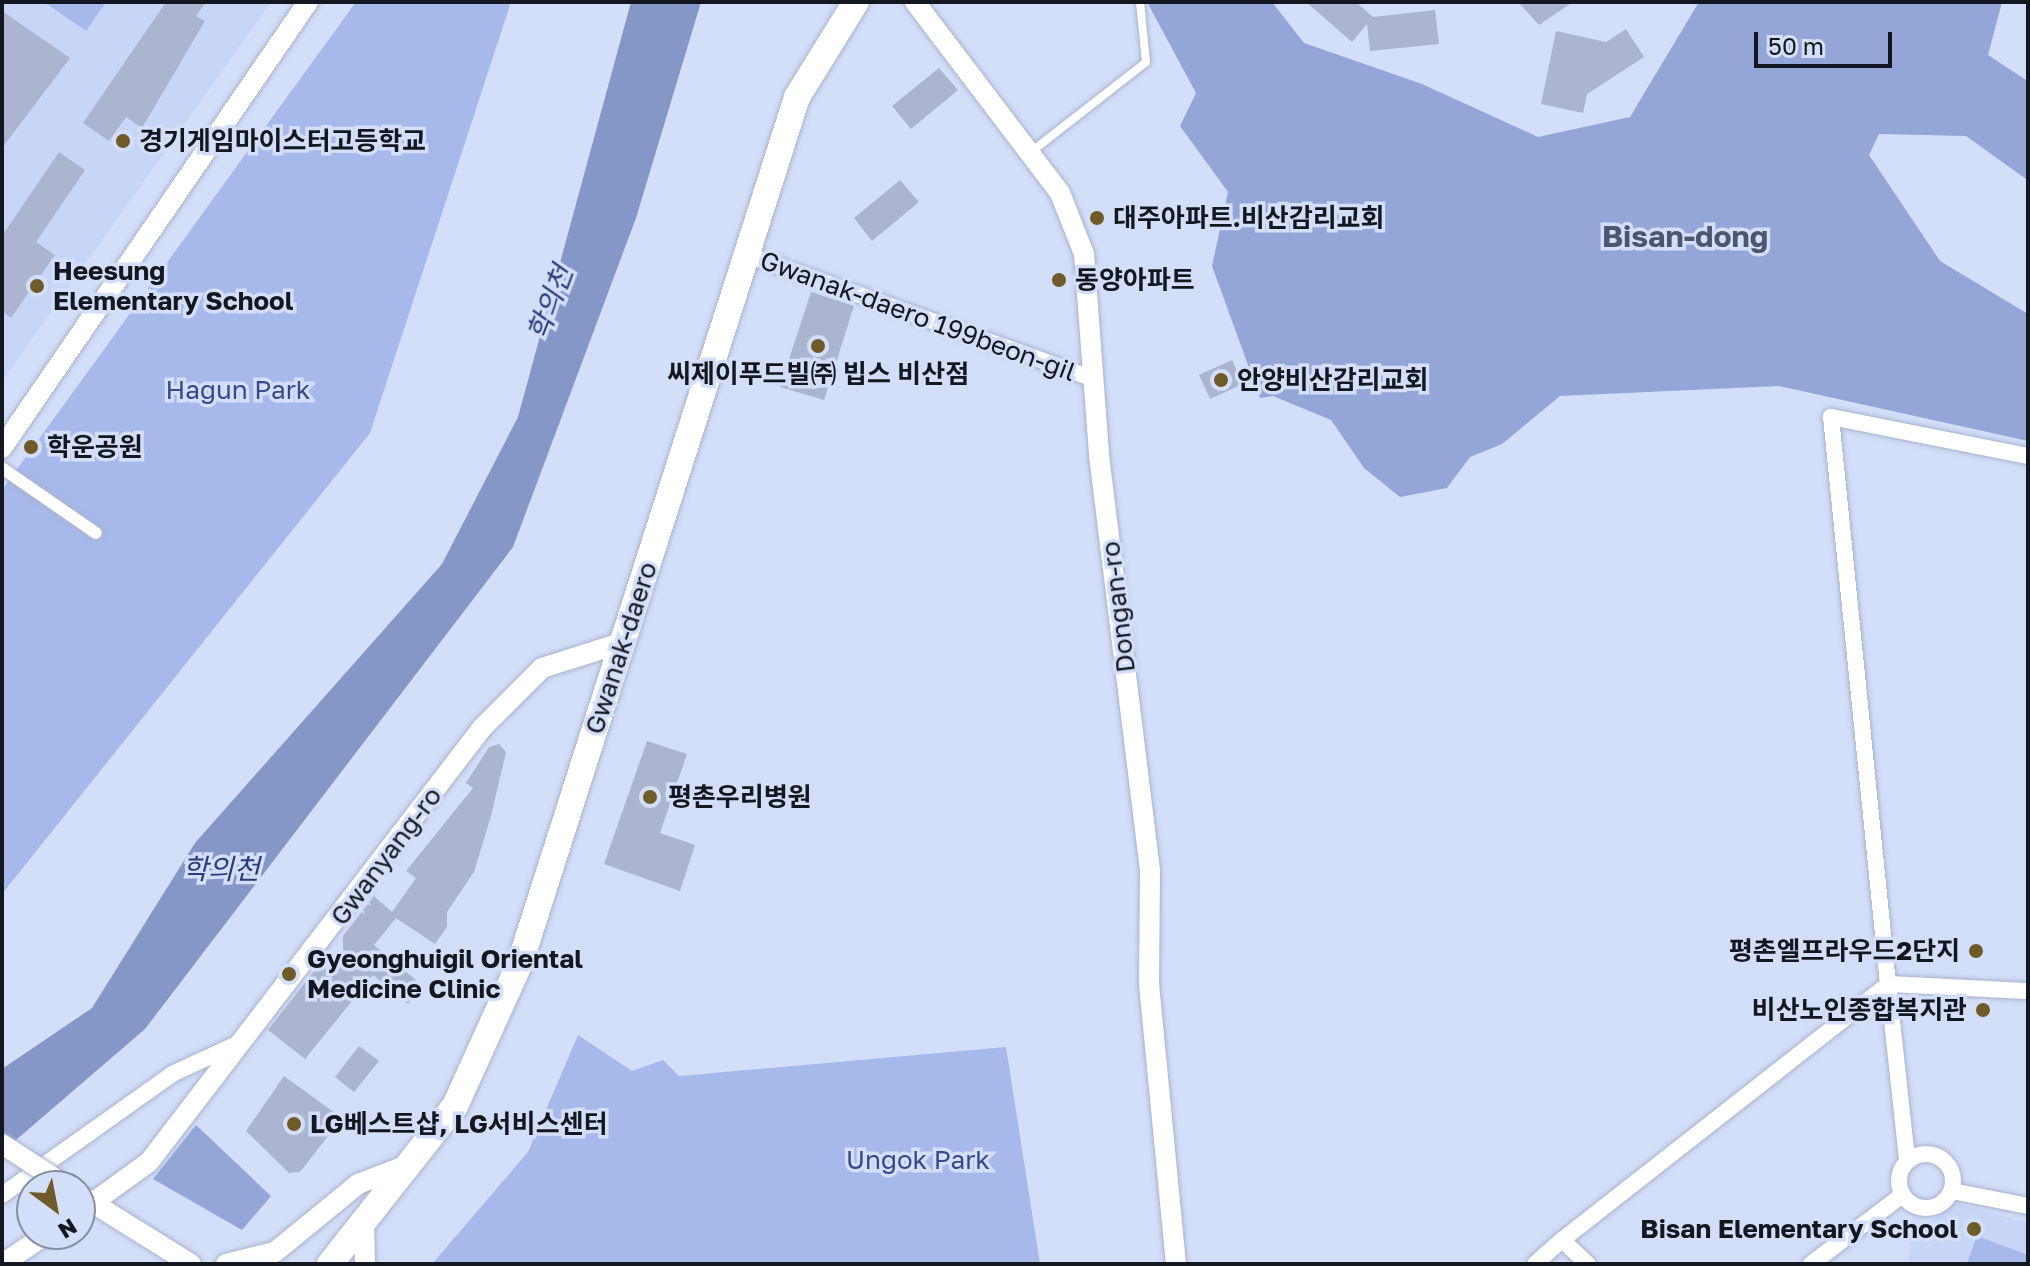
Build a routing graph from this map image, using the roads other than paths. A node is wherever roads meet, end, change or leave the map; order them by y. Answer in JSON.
{"nodes":[{"id":1,"x":308,"y":2,"type":"edge"},
{"id":2,"x":856,"y":2,"type":"edge"},
{"id":3,"x":915,"y":2,"type":"edge"},
{"id":4,"x":1140,"y":2,"type":"edge"},
{"id":5,"x":1030,"y":153,"type":"junction"},
{"id":6,"x":745,"y":254,"type":"junction"},
{"id":7,"x":1092,"y":378,"type":"junction"},
{"id":8,"x":2,"y":448,"type":"edge"},
{"id":9,"x":2028,"y":456,"type":"edge"},
{"id":10,"x":2,"y":468,"type":"edge"},
{"id":11,"x":96,"y":533,"type":"dead end"},
{"id":12,"x":621,"y":643,"type":"junction"},
{"id":13,"x":1888,"y":984,"type":"junction"},
{"id":14,"x":2028,"y":991,"type":"edge"},
{"id":15,"x":244,"y":1040,"type":"junction"},
{"id":16,"x":2,"y":1144,"type":"edge"},
{"id":17,"x":1907,"y":1160,"type":"junction"},
{"id":18,"x":410,"y":1164,"type":"junction"},
{"id":19,"x":42,"y":1170,"type":"edge"},
{"id":20,"x":1952,"y":1191,"type":"junction"},
{"id":21,"x":2,"y":1195,"type":"edge"},
{"id":22,"x":96,"y":1196,"type":"edge"},
{"id":23,"x":1901,"y":1196,"type":"junction"},
{"id":24,"x":2028,"y":1206,"type":"edge"},
{"id":25,"x":96,"y":1210,"type":"edge"},
{"id":26,"x":364,"y":1223,"type":"junction"},
{"id":27,"x":155,"y":1240,"type":"junction"},
{"id":28,"x":1562,"y":1240,"type":"junction"},
{"id":29,"x":23,"y":1250,"type":"edge"},
{"id":30,"x":2,"y":1264,"type":"edge"},
{"id":31,"x":167,"y":1264,"type":"edge"},
{"id":32,"x":191,"y":1264,"type":"edge"},
{"id":33,"x":226,"y":1264,"type":"edge"},
{"id":34,"x":330,"y":1264,"type":"edge"},
{"id":35,"x":365,"y":1264,"type":"edge"},
{"id":36,"x":1176,"y":1264,"type":"edge"},
{"id":37,"x":1535,"y":1264,"type":"edge"},
{"id":38,"x":1588,"y":1264,"type":"edge"},
{"id":39,"x":1811,"y":1264,"type":"edge"}],
"edges":[{"from":1,"to":8,"type":"street"},
{"from":2,"to":6,"type":"main road","name":"Gwanak-daero"},
{"from":3,"to":5,"type":"street","name":"Dongan-ro"},
{"from":4,"to":5,"type":"lane"},
{"from":5,"to":7,"type":"street","name":"Dongan-ro"},
{"from":6,"to":7,"type":"street","name":"Gwanak-daero 199beon-gil"},
{"from":6,"to":12,"type":"main road","name":"Gwanak-daero"},
{"from":7,"to":36,"type":"street","name":"Dongan-ro"},
{"from":9,"to":13,"type":"street"},
{"from":10,"to":11,"type":"street"},
{"from":12,"to":15,"type":"street","name":"Gwanyang-ro"},
{"from":12,"to":18,"type":"main road","name":"Gwanak-daero"},
{"from":13,"to":14,"type":"street"},
{"from":13,"to":17,"type":"street"},
{"from":13,"to":28,"type":"street"},
{"from":15,"to":21,"type":"street"},
{"from":15,"to":22,"type":"street","name":"Gwanyang-ro"},
{"from":16,"to":19,"type":"street","bridge":true},
{"from":17,"to":20,"type":"street"},
{"from":17,"to":23,"type":"street"},
{"from":18,"to":26,"type":"main road","name":"Gwanak-daero"},
{"from":18,"to":33,"type":"street"},
{"from":20,"to":23,"type":"street"},
{"from":20,"to":24,"type":"street"},
{"from":23,"to":39,"type":"street"},
{"from":25,"to":27,"type":"street"},
{"from":26,"to":34,"type":"main road","name":"Gwanak-daero"},
{"from":26,"to":35,"type":"street"},
{"from":27,"to":31,"type":"street"},
{"from":27,"to":32,"type":"street"},
{"from":28,"to":37,"type":"street"},
{"from":28,"to":38,"type":"street"},
{"from":29,"to":30,"type":"street"}]}
